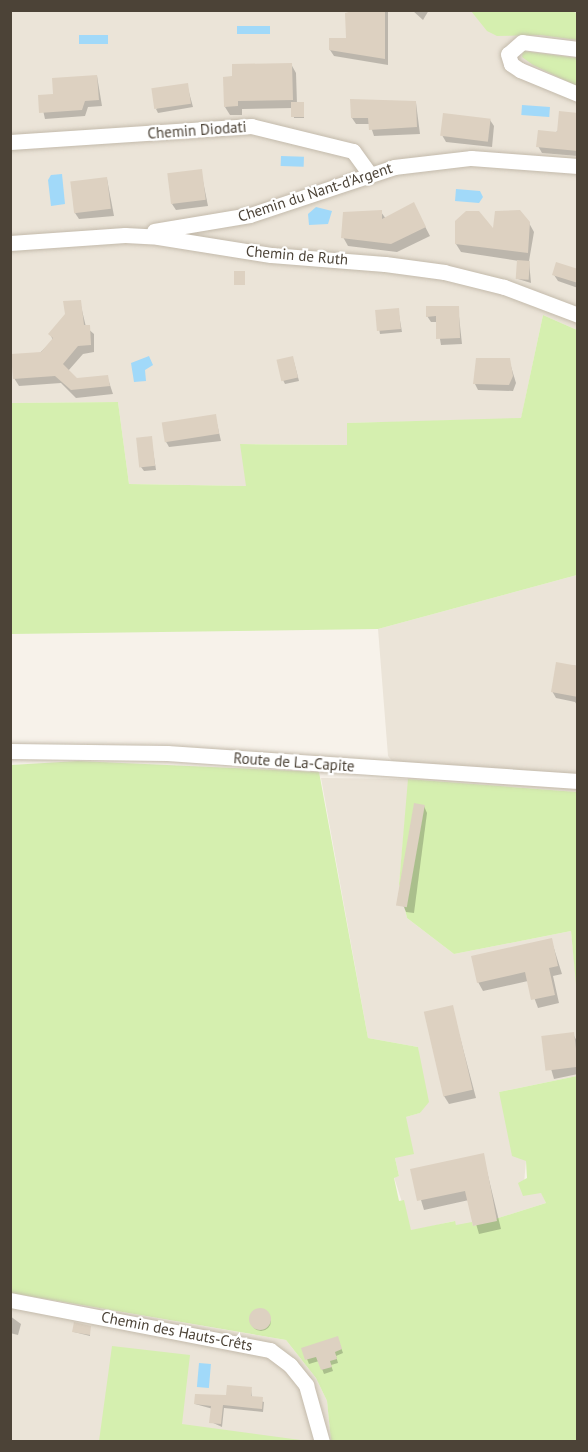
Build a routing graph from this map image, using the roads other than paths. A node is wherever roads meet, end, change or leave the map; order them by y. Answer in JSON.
{"nodes":[{"id":1,"x":578,"y":49,"type":"edge"},
{"id":2,"x":578,"y":94,"type":"edge"},
{"id":3,"x":10,"y":142,"type":"edge"},
{"id":4,"x":578,"y":166,"type":"edge"},
{"id":5,"x":369,"y":173,"type":"junction"},
{"id":6,"x":125,"y":235,"type":"junction"},
{"id":7,"x":10,"y":243,"type":"edge"},
{"id":8,"x":578,"y":315,"type":"edge"},
{"id":9,"x":10,"y":750,"type":"edge"},
{"id":10,"x":578,"y":782,"type":"edge"},
{"id":11,"x":10,"y":1300,"type":"edge"},
{"id":12,"x":322,"y":1442,"type":"edge"}],
"edges":[{"from":1,"to":2,"type":"street"},
{"from":3,"to":5,"type":"street","name":"Chemin Diodati"},
{"from":4,"to":5,"type":"street","name":"Chemin du Nant-d'Argent"},
{"from":5,"to":6,"type":"street","name":"Chemin du Nant-d'Argent"},
{"from":6,"to":7,"type":"street","name":"Chemin de Ruth"},
{"from":6,"to":8,"type":"street","name":"Chemin de Ruth"},
{"from":9,"to":10,"type":"street","name":"Route de La-Capite"},
{"from":11,"to":12,"type":"street","name":"Chemin des Hauts-Crêts"}]}
